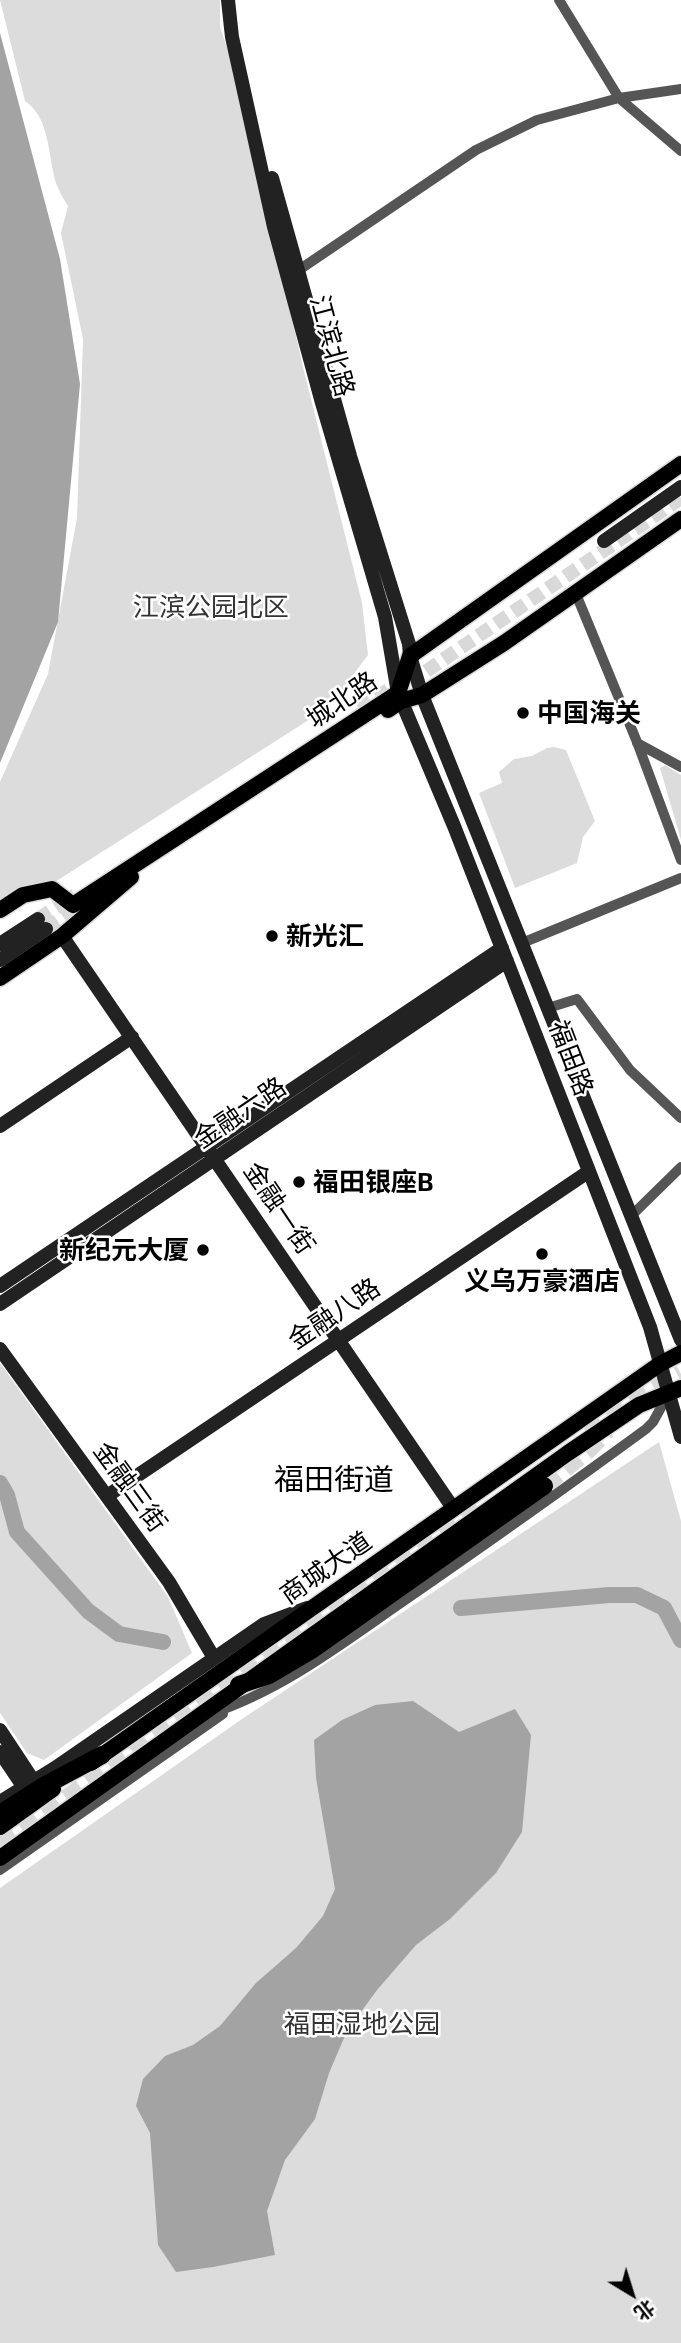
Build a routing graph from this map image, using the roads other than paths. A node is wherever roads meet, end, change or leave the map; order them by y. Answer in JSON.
{"nodes":[{"id":1,"x":228,"y":0,"type":"edge"},
{"id":2,"x":238,"y":0,"type":"edge"},
{"id":3,"x":559,"y":0,"type":"edge"},
{"id":4,"x":681,"y":89,"type":"edge"},
{"id":5,"x":619,"y":98,"type":"junction"},
{"id":6,"x":681,"y":151,"type":"edge"},
{"id":7,"x":293,"y":274,"type":"junction"},
{"id":8,"x":681,"y":464,"type":"edge"},
{"id":9,"x":681,"y":486,"type":"edge"},
{"id":10,"x":681,"y":519,"type":"edge"},
{"id":11,"x":604,"y":541,"type":"dead end"},
{"id":12,"x":576,"y":594,"type":"junction"},
{"id":13,"x":410,"y":656,"type":"junction"},
{"id":14,"x":422,"y":695,"type":"junction"},
{"id":15,"x":400,"y":697,"type":"junction"},
{"id":16,"x":637,"y":742,"type":"junction"},
{"id":17,"x":681,"y":767,"type":"edge"},
{"id":18,"x":681,"y":860,"type":"edge"},
{"id":19,"x":681,"y":877,"type":"edge"},
{"id":20,"x":0,"y":910,"type":"edge"},
{"id":21,"x":62,"y":936,"type":"junction"},
{"id":22,"x":522,"y":943,"type":"junction"},
{"id":23,"x":0,"y":944,"type":"edge"},
{"id":24,"x":504,"y":955,"type":"junction"},
{"id":25,"x":0,"y":960,"type":"edge"},
{"id":26,"x":0,"y":978,"type":"edge"},
{"id":27,"x":548,"y":1008,"type":"junction"},
{"id":28,"x":132,"y":1037,"type":"junction"},
{"id":29,"x":681,"y":1118,"type":"edge"},
{"id":30,"x":0,"y":1126,"type":"edge"},
{"id":31,"x":208,"y":1146,"type":"junction"},
{"id":32,"x":216,"y":1159,"type":"junction"},
{"id":33,"x":681,"y":1167,"type":"edge"},
{"id":34,"x":588,"y":1172,"type":"junction"},
{"id":35,"x":631,"y":1216,"type":"junction"},
{"id":36,"x":0,"y":1286,"type":"edge"},
{"id":37,"x":0,"y":1304,"type":"edge"},
{"id":38,"x":339,"y":1340,"type":"junction"},
{"id":39,"x":681,"y":1340,"type":"edge"},
{"id":40,"x":0,"y":1349,"type":"edge"},
{"id":41,"x":681,"y":1353,"type":"edge"},
{"id":42,"x":660,"y":1364,"type":"junction"},
{"id":43,"x":675,"y":1391,"type":"edge"},
{"id":44,"x":681,"y":1437,"type":"edge"},
{"id":45,"x":544,"y":1486,"type":"tunnel mouth"},
{"id":46,"x":107,"y":1496,"type":"junction"},
{"id":47,"x":453,"y":1508,"type":"junction"},
{"id":48,"x":315,"y":1606,"type":"junction"},
{"id":49,"x":214,"y":1658,"type":"junction"},
{"id":50,"x":239,"y":1685,"type":"junction"},
{"id":51,"x":234,"y":1706,"type":"junction"},
{"id":52,"x":190,"y":1721,"type":"junction"},
{"id":53,"x":0,"y":1730,"type":"edge"},
{"id":54,"x":0,"y":1752,"type":"edge"},
{"id":55,"x":102,"y":1755,"type":"junction"},
{"id":56,"x":28,"y":1783,"type":"junction"},
{"id":57,"x":0,"y":1802,"type":"edge"},
{"id":58,"x":0,"y":1814,"type":"edge"},
{"id":59,"x":0,"y":1826,"type":"edge"},
{"id":60,"x":0,"y":1857,"type":"edge"},
{"id":61,"x":0,"y":1870,"type":"edge"}],
"edges":[{"from":1,"to":7,"type":"street","name":"江滨北路"},
{"from":2,"to":7,"type":"street","name":"江滨北路"},
{"from":3,"to":5,"type":"street"},
{"from":4,"to":5,"type":"street"},
{"from":5,"to":6,"type":"street"},
{"from":5,"to":7,"type":"street"},
{"from":7,"to":13,"type":"street","name":"江滨北路"},
{"from":7,"to":15,"type":"street","name":"江滨北路"},
{"from":8,"to":13,"type":"main road"},
{"from":9,"to":11,"type":"street"},
{"from":10,"to":12,"type":"main road","name":"城北路"},
{"from":12,"to":14,"type":"main road","name":"城北路"},
{"from":12,"to":16,"type":"street"},
{"from":13,"to":14,"type":"street","name":"江滨北路"},
{"from":13,"to":15,"type":"main road","name":"城北路"},
{"from":14,"to":15,"type":"main road","name":"城北路"},
{"from":14,"to":22,"type":"street","name":"福田路"},
{"from":15,"to":20,"type":"main road","name":"城北路"},
{"from":15,"to":21,"type":"main road","name":"城北路"},
{"from":15,"to":24,"type":"street","name":"福田路"},
{"from":16,"to":17,"type":"street"},
{"from":16,"to":18,"type":"street"},
{"from":19,"to":22,"type":"street"},
{"from":21,"to":26,"type":"main road","name":"城北路"},
{"from":21,"to":28,"type":"street","name":"金融一街"},
{"from":22,"to":27,"type":"street","name":"福田路"},
{"from":23,"to":25,"type":"street"},
{"from":24,"to":31,"type":"street","name":"金融六路"},
{"from":24,"to":32,"type":"street","name":"金融六路"},
{"from":24,"to":34,"type":"street","name":"福田路"},
{"from":27,"to":29,"type":"street"},
{"from":27,"to":35,"type":"street","name":"福田路"},
{"from":28,"to":30,"type":"street"},
{"from":28,"to":31,"type":"street","name":"金融一街"},
{"from":31,"to":32,"type":"street","name":"金融一街"},
{"from":31,"to":36,"type":"street","name":"金融六路"},
{"from":32,"to":37,"type":"street","name":"金融六路"},
{"from":32,"to":38,"type":"street","name":"金融一街"},
{"from":33,"to":35,"type":"street"},
{"from":34,"to":38,"type":"street","name":"金融八路"},
{"from":34,"to":42,"type":"street","name":"福田路"},
{"from":35,"to":39,"type":"street","name":"福田路"},
{"from":38,"to":46,"type":"street","name":"金融八路"},
{"from":38,"to":47,"type":"street","name":"金融一街"},
{"from":40,"to":46,"type":"street","name":"金融三街"},
{"from":41,"to":42,"type":"main road","name":"商城大道"},
{"from":42,"to":43,"type":"street","name":"福田路"},
{"from":42,"to":47,"type":"main road","name":"商城大道"},
{"from":43,"to":44,"type":"street","name":"福田路"},
{"from":43,"to":50,"type":"main road","name":"商城大道"},
{"from":43,"to":51,"type":"street"},
{"from":45,"to":50,"type":"highway"},
{"from":46,"to":49,"type":"street","name":"金融三街"},
{"from":47,"to":48,"type":"main road","name":"商城大道"},
{"from":48,"to":49,"type":"street"},
{"from":48,"to":55,"type":"main road","name":"商城大道"},
{"from":49,"to":56,"type":"street"},
{"from":50,"to":52,"type":"main road","name":"商城大道"},
{"from":51,"to":52,"type":"street"},
{"from":51,"to":61,"type":"street"},
{"from":52,"to":60,"type":"main road","name":"商城大道"},
{"from":53,"to":56,"type":"street"},
{"from":54,"to":56,"type":"street"},
{"from":55,"to":58,"type":"highway"},
{"from":55,"to":59,"type":"main road","name":"商城大道"},
{"from":56,"to":57,"type":"street"}]}
